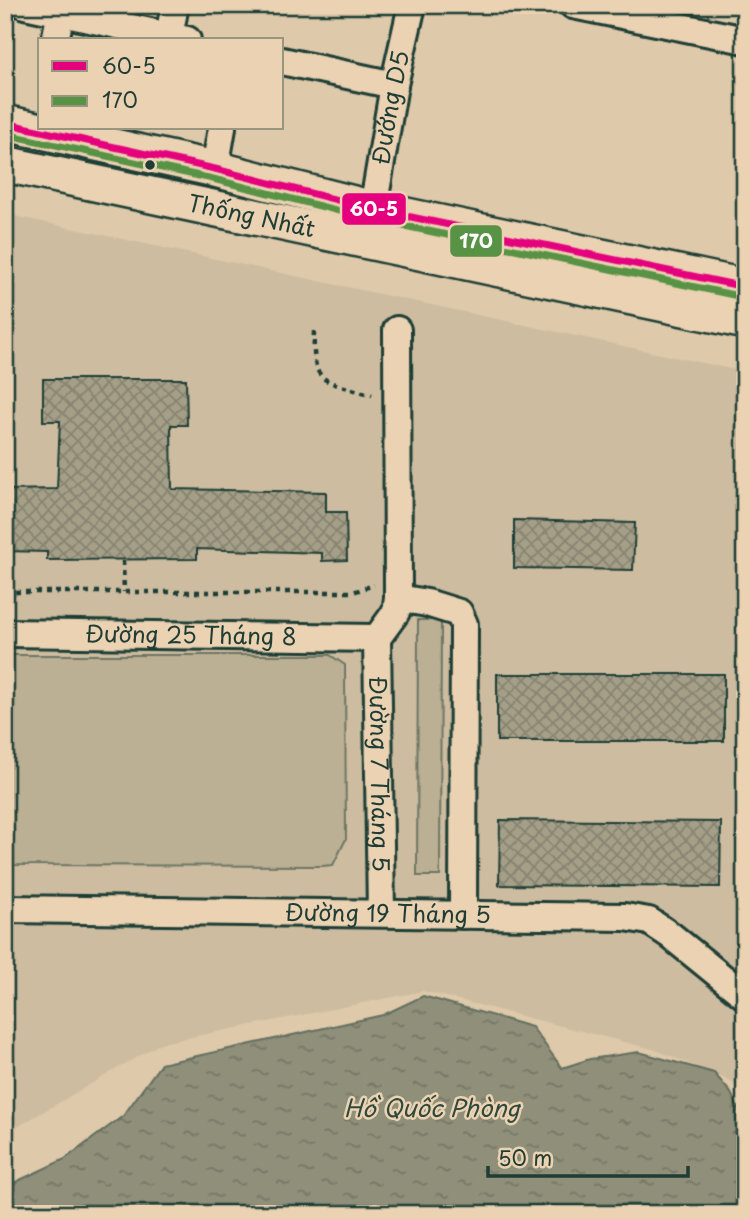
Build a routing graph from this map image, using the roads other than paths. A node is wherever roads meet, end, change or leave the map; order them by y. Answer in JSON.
{"nodes":[{"id":1,"x":25,"y":5,"type":"edge"},
{"id":2,"x":175,"y":5,"type":"edge"},
{"id":3,"x":412,"y":5,"type":"edge"},
{"id":4,"x":573,"y":5,"type":"edge"},
{"id":5,"x":61,"y":13,"type":"junction"},
{"id":6,"x":115,"y":15,"type":"edge"},
{"id":7,"x":55,"y":38,"type":"edge"},
{"id":8,"x":178,"y":38,"type":"edge"},
{"id":9,"x":745,"y":40,"type":"edge"},
{"id":10,"x":284,"y":61,"type":"edge"},
{"id":11,"x":394,"y":85,"type":"junction"},
{"id":12,"x":62,"y":130,"type":"edge"},
{"id":13,"x":222,"y":130,"type":"edge"},
{"id":14,"x":5,"y":164,"type":"edge"},
{"id":15,"x":215,"y":169,"type":"junction"},
{"id":16,"x":368,"y":224,"type":"junction"},
{"id":17,"x":745,"y":287,"type":"edge"},
{"id":18,"x":745,"y":321,"type":"edge"},
{"id":19,"x":397,"y":330,"type":"dead end"},
{"id":20,"x":391,"y":588,"type":"junction"},
{"id":21,"x":5,"y":633,"type":"edge"},
{"id":22,"x":377,"y":638,"type":"junction"},
{"id":23,"x":5,"y":909,"type":"edge"},
{"id":24,"x":380,"y":913,"type":"junction"},
{"id":25,"x":463,"y":915,"type":"junction"},
{"id":26,"x":745,"y":996,"type":"edge"}],
"edges":[{"from":1,"to":5,"type":"street"},
{"from":2,"to":8,"type":"street"},
{"from":3,"to":11,"type":"street","name":"Đướng D5"},
{"from":4,"to":9,"type":"street"},
{"from":5,"to":6,"type":"street"},
{"from":5,"to":7,"type":"street"},
{"from":6,"to":8,"type":"street"},
{"from":10,"to":11,"type":"street"},
{"from":11,"to":16,"type":"street","name":"Đướng D5"},
{"from":12,"to":15,"type":"main road","name":"Thống Nhất"},
{"from":13,"to":15,"type":"street"},
{"from":14,"to":16,"type":"main road","name":"Thống Nhất"},
{"from":15,"to":16,"type":"main road","name":"Thống Nhất"},
{"from":16,"to":17,"type":"main road","name":"Thống Nhất"},
{"from":16,"to":18,"type":"main road","name":"Thống Nhất"},
{"from":19,"to":20,"type":"street"},
{"from":20,"to":22,"type":"street"},
{"from":20,"to":25,"type":"street"},
{"from":21,"to":22,"type":"street","name":"Đường 25 Tháng 8"},
{"from":22,"to":24,"type":"street","name":"Đường 7 Tháng 5"},
{"from":23,"to":24,"type":"street","name":"Đường 19 Tháng 5"},
{"from":24,"to":25,"type":"street","name":"Đường 19 Tháng 5"},
{"from":25,"to":26,"type":"street","name":"Đường 19 Tháng 5"}]}
